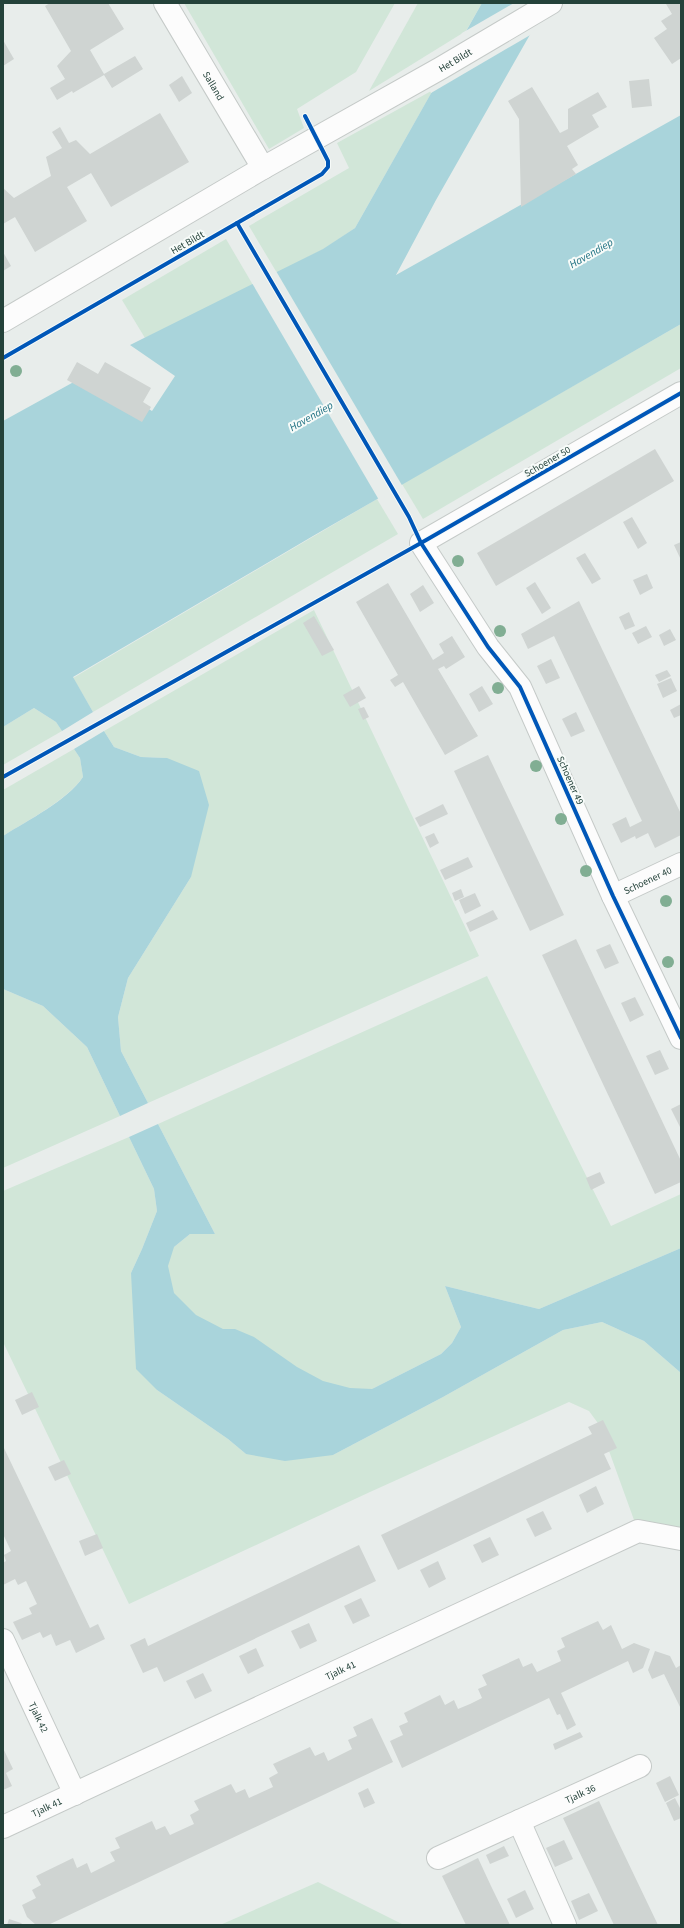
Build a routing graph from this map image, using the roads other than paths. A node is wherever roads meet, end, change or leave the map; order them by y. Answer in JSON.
{"nodes":[{"id":1,"x":165,"y":3,"type":"edge"},
{"id":2,"x":551,"y":3,"type":"edge"},
{"id":3,"x":263,"y":168,"type":"junction"},
{"id":4,"x":3,"y":321,"type":"edge"},
{"id":5,"x":679,"y":399,"type":"edge"},
{"id":6,"x":421,"y":542,"type":"joint"},
{"id":7,"x":681,"y":864,"type":"edge"},
{"id":8,"x":614,"y":896,"type":"junction"},
{"id":9,"x":681,"y":1038,"type":"edge"},
{"id":10,"x":681,"y":1539,"type":"edge"},
{"id":11,"x":3,"y":1640,"type":"edge"},
{"id":12,"x":640,"y":1766,"type":"dead end"},
{"id":13,"x":75,"y":1794,"type":"junction"},
{"id":14,"x":519,"y":1821,"type":"junction"},
{"id":15,"x":3,"y":1827,"type":"edge"},
{"id":16,"x":438,"y":1858,"type":"dead end"},
{"id":17,"x":565,"y":1925,"type":"edge"}],
"edges":[{"from":1,"to":3,"type":"street","name":"Salland"},
{"from":2,"to":3,"type":"street","name":"Het Bildt"},
{"from":3,"to":4,"type":"street","name":"Het Bildt"},
{"from":5,"to":6,"type":"street","name":"Schoener 50"},
{"from":6,"to":8,"type":"street","name":"Schoener 49"},
{"from":7,"to":8,"type":"street","name":"Schoener 40"},
{"from":8,"to":9,"type":"street","name":"Schoener 49"},
{"from":10,"to":13,"type":"street","name":"Tjalk 41"},
{"from":11,"to":13,"type":"street","name":"Tjalk 42"},
{"from":12,"to":14,"type":"street","name":"Tjalk 36"},
{"from":13,"to":15,"type":"street","name":"Tjalk 41"},
{"from":14,"to":16,"type":"street","name":"Tjalk 36"},
{"from":14,"to":17,"type":"street"}]}
